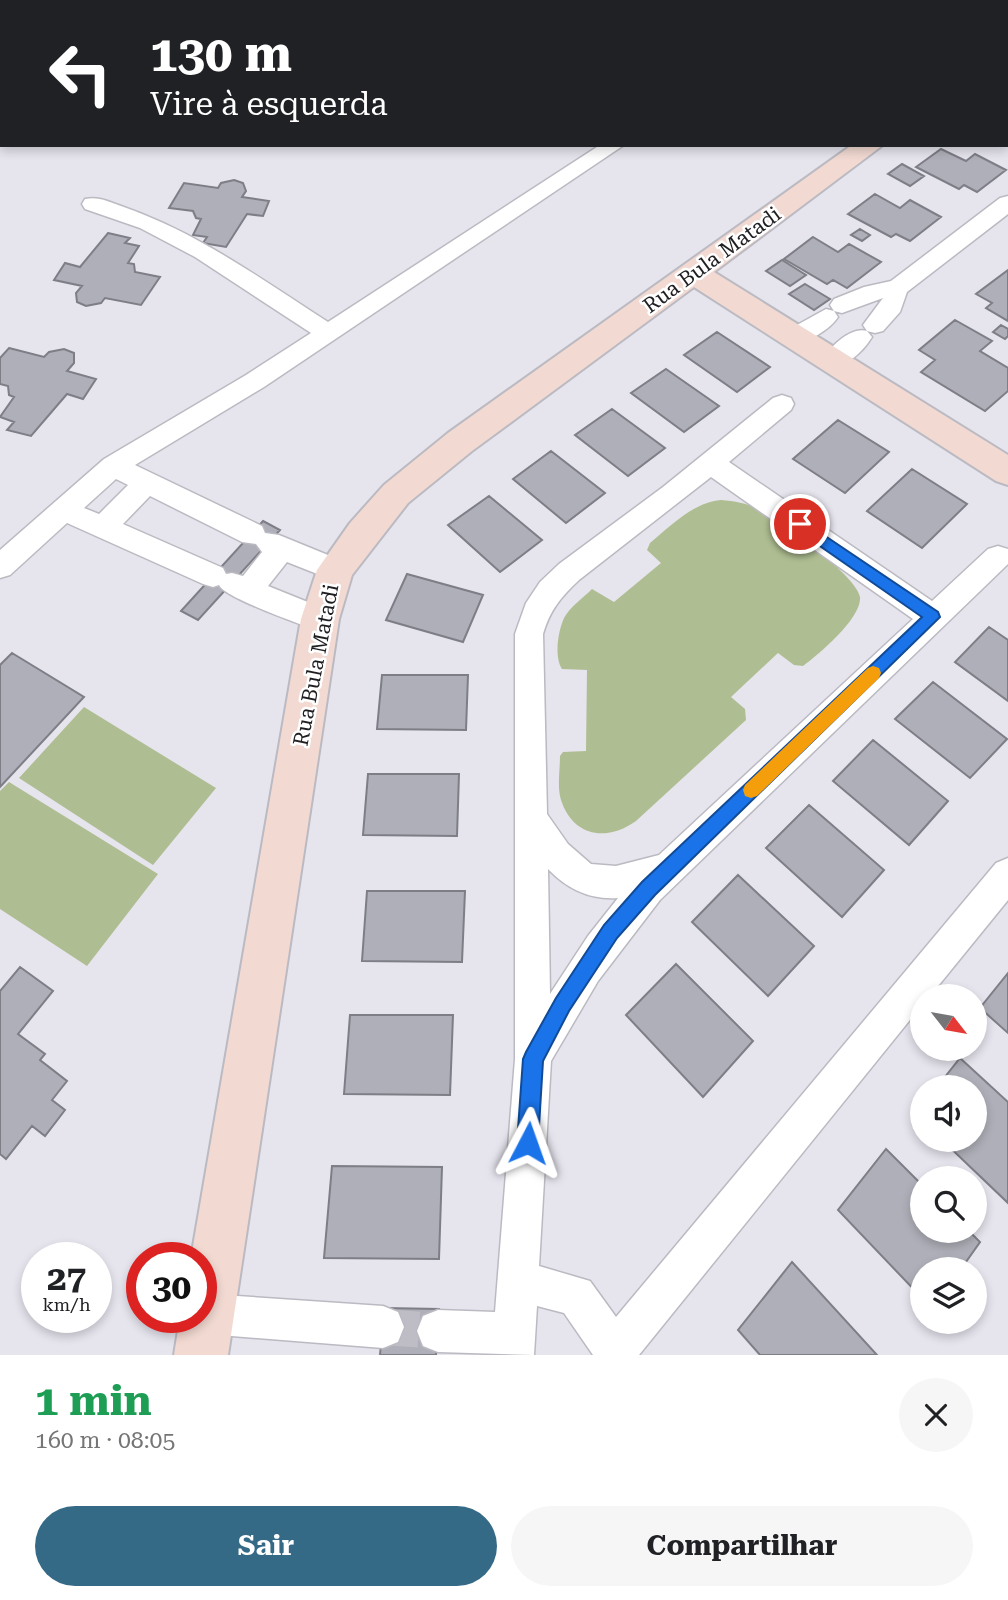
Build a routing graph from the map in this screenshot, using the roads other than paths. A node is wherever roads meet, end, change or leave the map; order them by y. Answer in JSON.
{"nodes":[{"id":1,"x":611,"y":147,"type":"edge"},
{"id":2,"x":867,"y":147,"type":"edge"},
{"id":3,"x":1008,"y":203,"type":"edge"},
{"id":4,"x":93,"y":204,"type":"dead end"},
{"id":5,"x":695,"y":274,"type":"junction"},
{"id":6,"x":897,"y":288,"type":"junction"},
{"id":7,"x":326,"y":332,"type":"junction"},
{"id":8,"x":796,"y":336,"type":"junction"},
{"id":9,"x":834,"y":360,"type":"junction"},
{"id":10,"x":782,"y":404,"type":"dead end"},
{"id":11,"x":711,"y":463,"type":"junction"},
{"id":12,"x":113,"y":466,"type":"junction"},
{"id":13,"x":1008,"y":472,"type":"edge"},
{"id":14,"x":147,"y":483,"type":"junction"},
{"id":15,"x":63,"y":510,"type":"junction"},
{"id":16,"x":103,"y":527,"type":"junction"},
{"id":17,"x":267,"y":542,"type":"junction"},
{"id":18,"x":998,"y":557,"type":"dead end"},
{"id":19,"x":0,"y":567,"type":"edge"},
{"id":20,"x":335,"y":570,"type":"junction"},
{"id":21,"x":231,"y":584,"type":"junction"},
{"id":22,"x":933,"y":617,"type":"junction"},
{"id":23,"x":320,"y":620,"type":"junction"},
{"id":24,"x":529,"y":815,"type":"junction"},
{"id":25,"x":670,"y":867,"type":"junction"},
{"id":26,"x":1008,"y":874,"type":"edge"},
{"id":27,"x":533,"y":1059,"type":"junction"},
{"id":28,"x":217,"y":1253,"type":"edge"},
{"id":29,"x":519,"y":1282,"type":"junction"},
{"id":30,"x":217,"y":1315,"type":"edge"},
{"id":31,"x":383,"y":1327,"type":"tunnel mouth"},
{"id":32,"x":438,"y":1331,"type":"tunnel mouth"},
{"id":33,"x":204,"y":1333,"type":"edge"},
{"id":34,"x":514,"y":1344,"type":"edge"},
{"id":35,"x":616,"y":1353,"type":"edge"},
{"id":36,"x":201,"y":1355,"type":"edge"}],
"edges":[{"from":1,"to":7,"type":"street"},
{"from":2,"to":5,"type":"street","name":"Rua Bula Matadi"},
{"from":3,"to":6,"type":"street"},
{"from":4,"to":7,"type":"street"},
{"from":5,"to":8,"type":"street"},
{"from":5,"to":20,"type":"street","name":"Rua Bula Matadi"},
{"from":6,"to":8,"type":"street"},
{"from":6,"to":9,"type":"street"},
{"from":7,"to":12,"type":"street"},
{"from":8,"to":9,"type":"street"},
{"from":9,"to":13,"type":"street"},
{"from":10,"to":11,"type":"street"},
{"from":11,"to":22,"type":"street"},
{"from":11,"to":24,"type":"street"},
{"from":12,"to":14,"type":"street"},
{"from":12,"to":15,"type":"street"},
{"from":14,"to":16,"type":"street"},
{"from":14,"to":17,"type":"street"},
{"from":15,"to":16,"type":"street"},
{"from":15,"to":19,"type":"street"},
{"from":16,"to":21,"type":"street"},
{"from":17,"to":20,"type":"street"},
{"from":17,"to":21,"type":"street"},
{"from":18,"to":22,"type":"street"},
{"from":20,"to":23,"type":"street","name":"Rua Bula Matadi"},
{"from":21,"to":23,"type":"street"},
{"from":22,"to":25,"type":"street"},
{"from":23,"to":28,"type":"street","name":"Rua Bula Matadi"},
{"from":24,"to":25,"type":"street"},
{"from":24,"to":27,"type":"street"},
{"from":25,"to":27,"type":"street"},
{"from":26,"to":35,"type":"street"},
{"from":27,"to":29,"type":"street"},
{"from":29,"to":34,"type":"street"},
{"from":29,"to":35,"type":"street"},
{"from":30,"to":31,"type":"street"},
{"from":32,"to":34,"type":"street"},
{"from":33,"to":36,"type":"street","name":"Rua Bula Matadi"}]}
